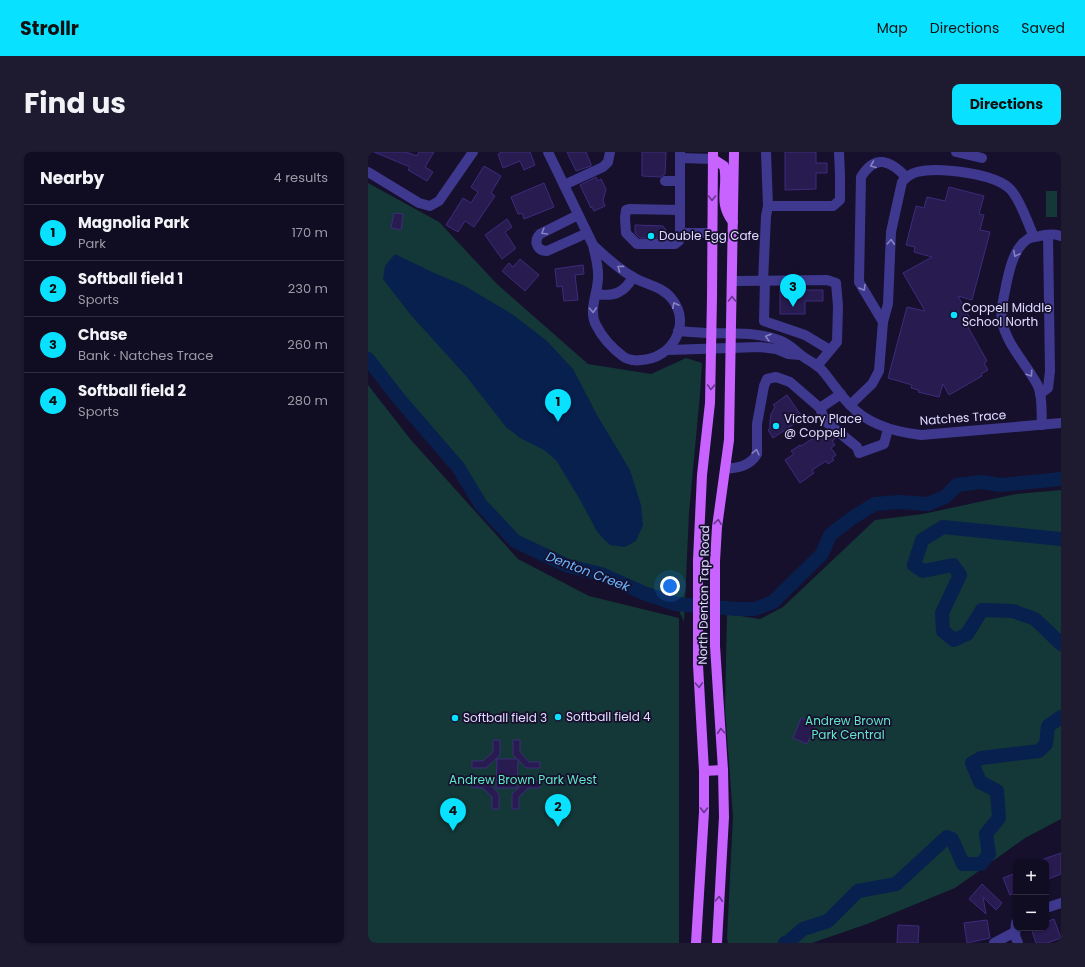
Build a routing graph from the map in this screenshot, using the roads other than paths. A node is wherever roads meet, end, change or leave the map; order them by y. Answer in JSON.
{"nodes":[{"id":1,"x":472,"y":152,"type":"edge"},
{"id":2,"x":548,"y":152,"type":"edge"},
{"id":3,"x":610,"y":152,"type":"edge"},
{"id":4,"x":734,"y":152,"type":"edge"},
{"id":5,"x":766,"y":152,"type":"edge"},
{"id":6,"x":838,"y":152,"type":"edge"},
{"id":7,"x":956,"y":152,"type":"edge"},
{"id":8,"x":680,"y":155,"type":"edge"},
{"id":9,"x":713,"y":155,"type":"edge"},
{"id":10,"x":982,"y":158,"type":"dead end"},
{"id":11,"x":368,"y":172,"type":"edge"},
{"id":12,"x":906,"y":177,"type":"junction"},
{"id":13,"x":665,"y":181,"type":"dead end"},
{"id":14,"x":680,"y":181,"type":"junction"},
{"id":15,"x":564,"y":184,"type":"junction"},
{"id":16,"x":768,"y":206,"type":"junction"},
{"id":17,"x":680,"y":210,"type":"junction"},
{"id":18,"x":578,"y":215,"type":"junction"},
{"id":19,"x":733,"y":222,"type":"junction"},
{"id":20,"x":587,"y":233,"type":"junction"},
{"id":21,"x":680,"y":233,"type":"junction"},
{"id":22,"x":712,"y":233,"type":"junction"},
{"id":23,"x":1048,"y":235,"type":"junction"},
{"id":24,"x":1061,"y":236,"type":"edge"},
{"id":25,"x":1034,"y":237,"type":"junction"},
{"id":26,"x":593,"y":245,"type":"junction"},
{"id":27,"x":633,"y":277,"type":"junction"},
{"id":28,"x":732,"y":281,"type":"junction"},
{"id":29,"x":764,"y":281,"type":"junction"},
{"id":30,"x":596,"y":294,"type":"junction"},
{"id":31,"x":883,"y":322,"type":"junction"},
{"id":32,"x":678,"y":331,"type":"junction"},
{"id":33,"x":712,"y":333,"type":"junction"},
{"id":34,"x":732,"y":333,"type":"junction"},
{"id":35,"x":711,"y":348,"type":"junction"},
{"id":36,"x":732,"y":348,"type":"junction"},
{"id":37,"x":668,"y":350,"type":"junction"},
{"id":38,"x":830,"y":350,"type":"junction"},
{"id":39,"x":800,"y":355,"type":"junction"},
{"id":40,"x":817,"y":366,"type":"junction"},
{"id":41,"x":841,"y":394,"type":"junction"},
{"id":42,"x":1040,"y":394,"type":"junction"},
{"id":43,"x":850,"y":405,"type":"junction"},
{"id":44,"x":820,"y":408,"type":"junction"},
{"id":45,"x":1061,"y":424,"type":"edge"},
{"id":46,"x":1042,"y":425,"type":"junction"},
{"id":47,"x":888,"y":429,"type":"junction"},
{"id":48,"x":725,"y":469,"type":"junction"},
{"id":49,"x":723,"y":770,"type":"junction"},
{"id":50,"x":704,"y":771,"type":"junction"},
{"id":51,"x":1061,"y":903,"type":"edge"},
{"id":52,"x":1049,"y":907,"type":"edge"},
{"id":53,"x":1013,"y":929,"type":"edge"},
{"id":54,"x":1015,"y":931,"type":"edge"},
{"id":55,"x":697,"y":939,"type":"edge"},
{"id":56,"x":717,"y":940,"type":"edge"},
{"id":57,"x":994,"y":943,"type":"edge"},
{"id":58,"x":1018,"y":943,"type":"edge"}],
"edges":[{"from":1,"to":11,"type":"street"},
{"from":2,"to":15,"type":"street","name":"Natches Trace"},
{"from":3,"to":15,"type":"street"},
{"from":4,"to":19,"type":"main road","name":"North Denton Tap Road"},
{"from":5,"to":16,"type":"street"},
{"from":6,"to":16,"type":"street"},
{"from":7,"to":10,"type":"street"},
{"from":8,"to":9,"type":"street"},
{"from":8,"to":14,"type":"street"},
{"from":9,"to":19,"type":"main road"},
{"from":9,"to":22,"type":"main road","name":"North Denton Tap Road","one_way":true},
{"from":12,"to":25,"type":"street"},
{"from":31,"to":12,"type":"street","one_way":true},
{"from":12,"to":31,"type":"street","one_way":true},
{"from":13,"to":14,"type":"street"},
{"from":14,"to":17,"type":"street"},
{"from":15,"to":18,"type":"street","name":"Natches Trace"},
{"from":16,"to":29,"type":"street"},
{"from":17,"to":21,"type":"street"},
{"from":17,"to":21,"type":"street"},
{"from":18,"to":20,"type":"street","name":"Natches Trace"},
{"from":18,"to":20,"type":"street","one_way":true},
{"from":19,"to":28,"type":"main road","name":"North Denton Tap Road"},
{"from":20,"to":26,"type":"street","name":"Natches Trace"},
{"from":21,"to":22,"type":"street"},
{"from":22,"to":33,"type":"main road","name":"North Denton Tap Road"},
{"from":23,"to":24,"type":"street"},
{"from":23,"to":25,"type":"street"},
{"from":23,"to":42,"type":"street"},
{"from":25,"to":42,"type":"street","one_way":true},
{"from":27,"to":26,"type":"street","name":"Natches Trace","one_way":true},
{"from":26,"to":30,"type":"street","name":"Natches Trace"},
{"from":27,"to":30,"type":"street"},
{"from":32,"to":27,"type":"street","name":"Natches Trace","one_way":true},
{"from":28,"to":29,"type":"street"},
{"from":34,"to":28,"type":"main road","name":"North Denton Tap Road","one_way":true},
{"from":29,"to":38,"type":"street"},
{"from":29,"to":38,"type":"street"},
{"from":30,"to":37,"type":"street","name":"Natches Trace","one_way":true},
{"from":31,"to":43,"type":"street"},
{"from":32,"to":33,"type":"street","name":"Natches Trace"},
{"from":32,"to":37,"type":"street","name":"Natches Trace"},
{"from":33,"to":34,"type":"street","name":"Natches Trace"},
{"from":33,"to":35,"type":"main road","name":"North Denton Tap Road"},
{"from":34,"to":36,"type":"main road","name":"North Denton Tap Road"},
{"from":39,"to":34,"type":"street","name":"Natches Trace","one_way":true},
{"from":35,"to":36,"type":"street","name":"Natches Trace"},
{"from":35,"to":37,"type":"street","name":"Natches Trace"},
{"from":35,"to":50,"type":"main road","name":"North Denton Tap Road","one_way":true},
{"from":36,"to":39,"type":"street","name":"Natches Trace"},
{"from":36,"to":48,"type":"main road","name":"North Denton Tap Road"},
{"from":38,"to":40,"type":"street"},
{"from":39,"to":40,"type":"street","name":"Natches Trace"},
{"from":40,"to":41,"type":"street","name":"Natches Trace"},
{"from":41,"to":43,"type":"street","name":"Natches Trace"},
{"from":41,"to":44,"type":"street"},
{"from":42,"to":46,"type":"street"},
{"from":43,"to":47,"type":"street","name":"Natches Trace"},
{"from":44,"to":47,"type":"street"},
{"from":48,"to":44,"type":"street","one_way":true},
{"from":45,"to":46,"type":"street","name":"Natches Trace"},
{"from":46,"to":47,"type":"street","name":"Natches Trace"},
{"from":49,"to":48,"type":"main road","name":"North Denton Tap Road","one_way":true},
{"from":49,"to":50,"type":"main road"},
{"from":56,"to":49,"type":"main road","name":"North Denton Tap Road","one_way":true},
{"from":50,"to":55,"type":"main road","name":"North Denton Tap Road","one_way":true},
{"from":51,"to":52,"type":"street"},
{"from":53,"to":57,"type":"street"},
{"from":54,"to":58,"type":"street"}]}
